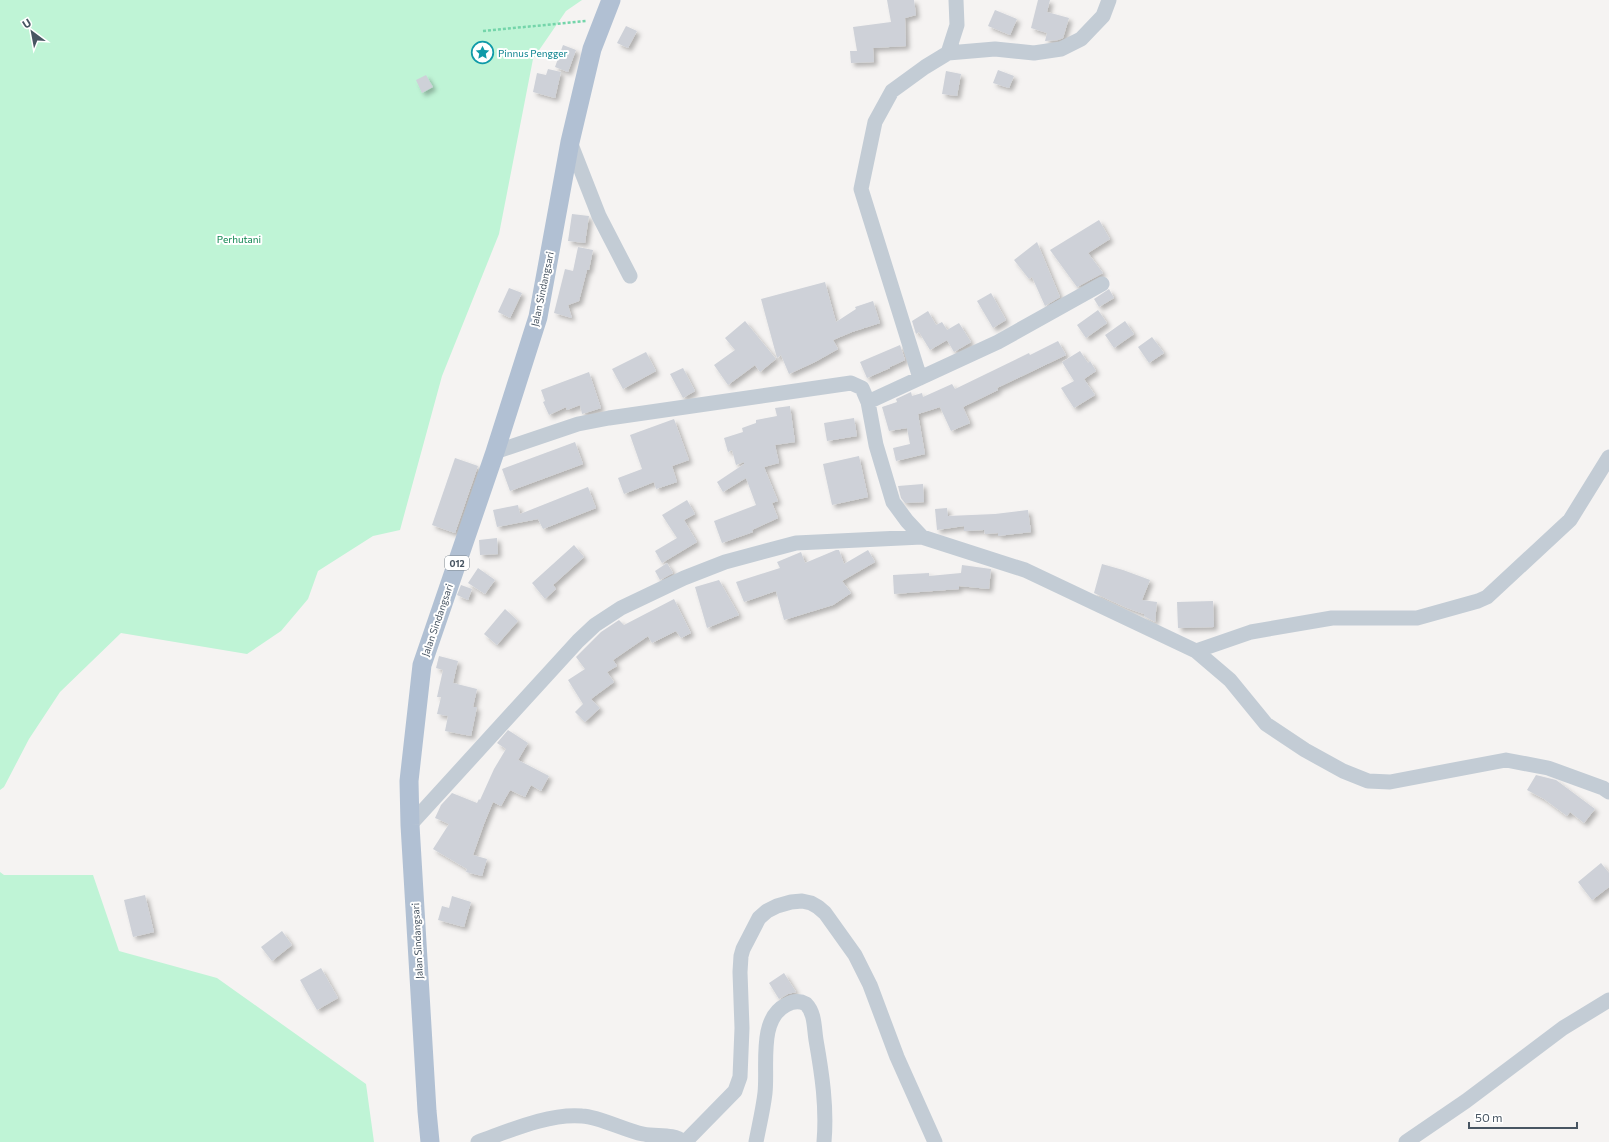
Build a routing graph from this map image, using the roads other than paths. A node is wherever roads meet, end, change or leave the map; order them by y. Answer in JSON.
{"nodes":[{"id":1,"x":611,"y":0,"type":"edge"},
{"id":2,"x":956,"y":0,"type":"edge"},
{"id":3,"x":1109,"y":0,"type":"edge"},
{"id":4,"x":948,"y":53,"type":"junction"},
{"id":5,"x":570,"y":142,"type":"junction"},
{"id":6,"x":630,"y":276,"type":"dead end"},
{"id":7,"x":1102,"y":284,"type":"dead end"},
{"id":8,"x":920,"y":378,"type":"junction"},
{"id":9,"x":868,"y":402,"type":"junction"},
{"id":10,"x":495,"y":452,"type":"junction"},
{"id":11,"x":1609,"y":457,"type":"edge"},
{"id":12,"x":922,"y":537,"type":"junction"},
{"id":13,"x":1196,"y":651,"type":"junction"},
{"id":14,"x":1609,"y":792,"type":"edge"},
{"id":15,"x":410,"y":825,"type":"junction"},
{"id":16,"x":1609,"y":1000,"type":"edge"},
{"id":17,"x":430,"y":1142,"type":"edge"},
{"id":18,"x":478,"y":1142,"type":"edge"},
{"id":19,"x":685,"y":1142,"type":"edge"},
{"id":20,"x":756,"y":1142,"type":"edge"},
{"id":21,"x":824,"y":1142,"type":"edge"},
{"id":22,"x":935,"y":1142,"type":"edge"},
{"id":23,"x":1406,"y":1142,"type":"edge"}],
"edges":[{"from":1,"to":5,"type":"main road","name":"Jalan Sindangsari","number":"012"},
{"from":2,"to":4,"type":"street"},
{"from":3,"to":4,"type":"street"},
{"from":4,"to":8,"type":"street"},
{"from":5,"to":6,"type":"street"},
{"from":5,"to":10,"type":"main road","name":"Jalan Sindangsari","number":"012"},
{"from":7,"to":8,"type":"street"},
{"from":8,"to":9,"type":"street"},
{"from":9,"to":10,"type":"street"},
{"from":9,"to":12,"type":"street"},
{"from":10,"to":15,"type":"main road","name":"Jalan Sindangsari","number":"012"},
{"from":11,"to":13,"type":"street"},
{"from":12,"to":13,"type":"street"},
{"from":12,"to":15,"type":"street"},
{"from":13,"to":14,"type":"street"},
{"from":15,"to":17,"type":"main road","name":"Jalan Sindangsari","number":"012"},
{"from":16,"to":23,"type":"street"},
{"from":18,"to":19,"type":"street"},
{"from":19,"to":22,"type":"street"},
{"from":20,"to":21,"type":"street"}]}
